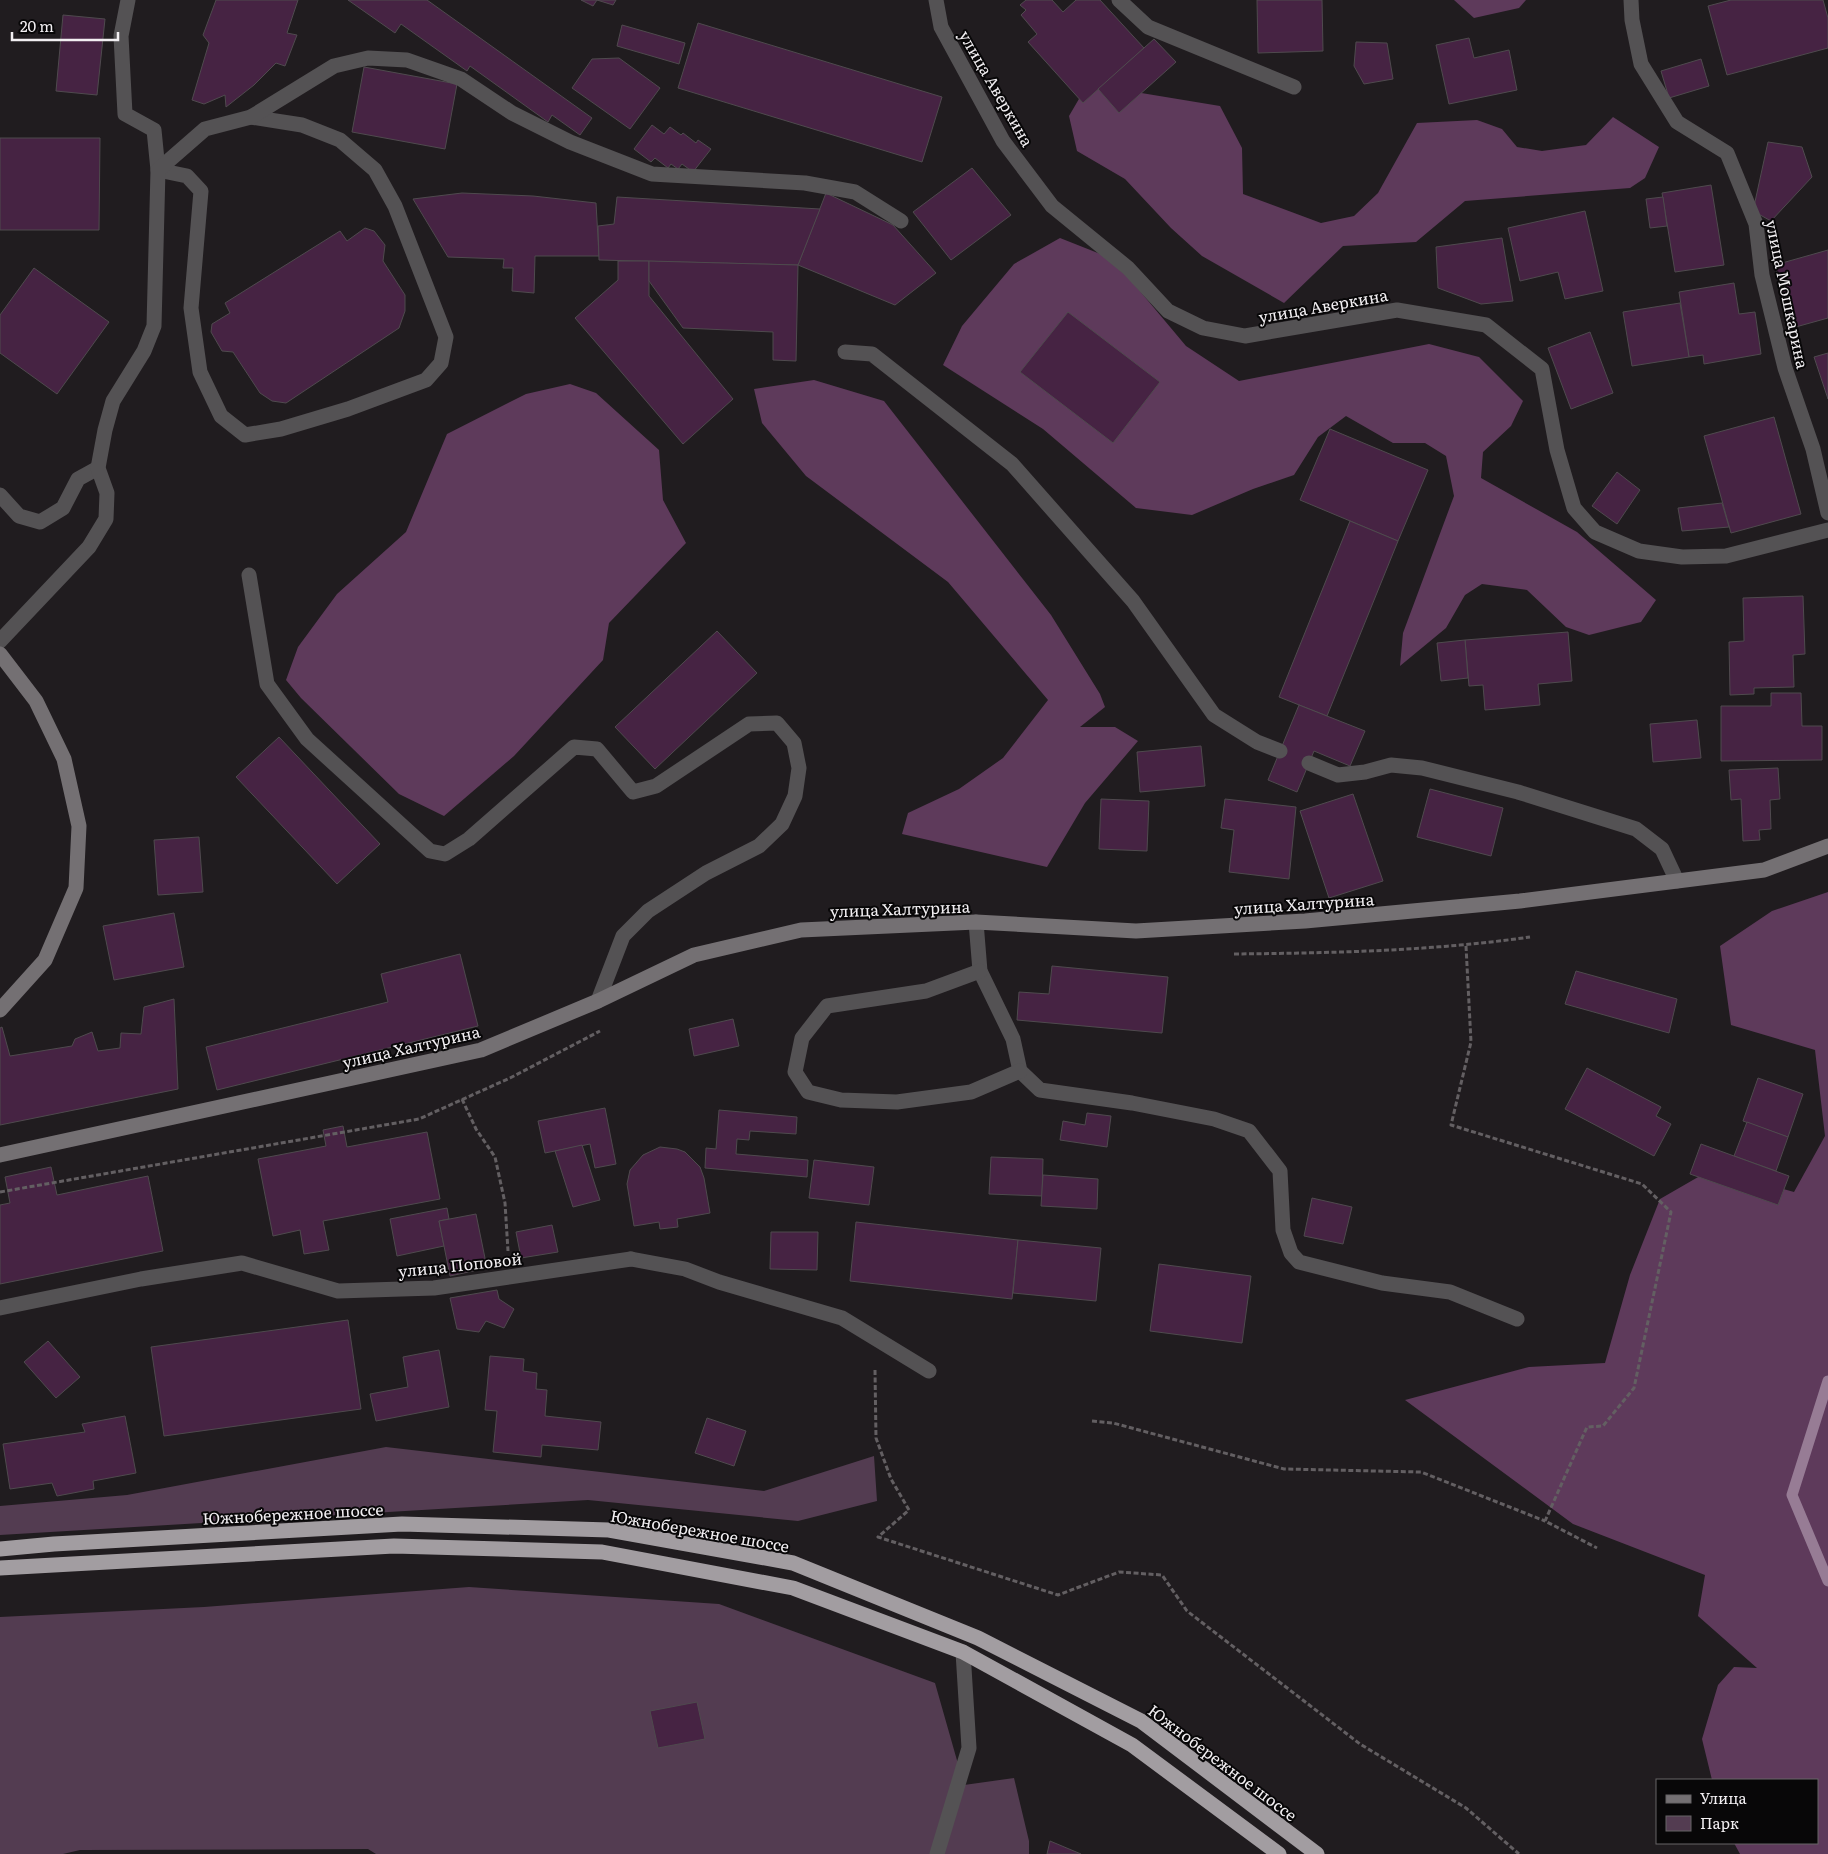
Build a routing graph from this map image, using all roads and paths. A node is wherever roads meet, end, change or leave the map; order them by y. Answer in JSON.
{"nodes":[{"id":1,"x":128,"y":0,"type":"edge"},
{"id":2,"x":936,"y":0,"type":"edge"},
{"id":3,"x":1119,"y":0,"type":"edge"},
{"id":4,"x":1631,"y":0,"type":"edge"},
{"id":5,"x":1294,"y":87,"type":"dead end"},
{"id":6,"x":251,"y":117,"type":"junction"},
{"id":7,"x":158,"y":170,"type":"junction"},
{"id":8,"x":901,"y":221,"type":"dead end"},
{"id":9,"x":845,"y":352,"type":"dead end"},
{"id":10,"x":98,"y":468,"type":"junction"},
{"id":11,"x":0,"y":494,"type":"edge"},
{"id":12,"x":1828,"y":513,"type":"edge"},
{"id":13,"x":1828,"y":530,"type":"edge"},
{"id":14,"x":250,"y":574,"type":"dead end"},
{"id":15,"x":0,"y":641,"type":"edge"},
{"id":16,"x":0,"y":654,"type":"edge"},
{"id":17,"x":1280,"y":751,"type":"dead end"},
{"id":18,"x":1309,"y":763,"type":"dead end"},
{"id":19,"x":1828,"y":846,"type":"edge"},
{"id":20,"x":1677,"y":881,"type":"junction"},
{"id":21,"x":976,"y":922,"type":"junction"},
{"id":22,"x":1466,"y":946,"type":"dead end"},
{"id":23,"x":980,"y":971,"type":"junction"},
{"id":24,"x":598,"y":1001,"type":"junction"},
{"id":25,"x":0,"y":1010,"type":"edge"},
{"id":26,"x":1020,"y":1071,"type":"junction"},
{"id":27,"x":462,"y":1100,"type":"dead end"},
{"id":28,"x":0,"y":1155,"type":"edge"},
{"id":29,"x":509,"y":1277,"type":"junction"},
{"id":30,"x":0,"y":1308,"type":"edge"},
{"id":31,"x":1517,"y":1319,"type":"dead end"},
{"id":32,"x":877,"y":1339,"type":"junction"},
{"id":33,"x":929,"y":1371,"type":"dead end"},
{"id":34,"x":1092,"y":1421,"type":"dead end"},
{"id":35,"x":1545,"y":1521,"type":"junction"},
{"id":36,"x":1597,"y":1548,"type":"dead end"},
{"id":37,"x":0,"y":1549,"type":"edge"},
{"id":38,"x":0,"y":1568,"type":"edge"},
{"id":39,"x":963,"y":1652,"type":"junction"},
{"id":40,"x":937,"y":1854,"type":"edge"},
{"id":41,"x":1279,"y":1854,"type":"edge"},
{"id":42,"x":1317,"y":1854,"type":"edge"},
{"id":43,"x":1519,"y":1854,"type":"edge"}],
"edges":[{"from":1,"to":7,"type":"street"},
{"from":2,"to":13,"type":"street","name":"улица Аверкина"},
{"from":3,"to":5,"type":"street"},
{"from":4,"to":12,"type":"street","name":"улица Мошкарина"},
{"from":6,"to":7,"type":"street"},
{"from":6,"to":7,"type":"street"},
{"from":6,"to":8,"type":"street"},
{"from":7,"to":10,"type":"street"},
{"from":9,"to":17,"type":"street"},
{"from":10,"to":11,"type":"street"},
{"from":10,"to":15,"type":"street"},
{"from":14,"to":24,"type":"street"},
{"from":16,"to":25,"type":"street"},
{"from":18,"to":20,"type":"street"},
{"from":19,"to":20,"type":"street","name":"улица Халтурина"},
{"from":20,"to":21,"type":"street","name":"улица Халтурина"},
{"from":21,"to":23,"type":"street"},
{"from":21,"to":24,"type":"street","name":"улица Халтурина"},
{"from":22,"to":35,"type":"path"},
{"from":23,"to":26,"type":"street"},
{"from":23,"to":26,"type":"street"},
{"from":24,"to":28,"type":"street","name":"улица Халтурина"},
{"from":26,"to":31,"type":"street"},
{"from":27,"to":29,"type":"path"},
{"from":29,"to":30,"type":"street","name":"улица Поповой"},
{"from":29,"to":32,"type":"street","name":"улица Поповой"},
{"from":32,"to":33,"type":"street","name":"улица Поповой"},
{"from":32,"to":43,"type":"path"},
{"from":34,"to":35,"type":"path"},
{"from":35,"to":36,"type":"path"},
{"from":37,"to":42,"type":"highway","name":"Южнобережное шоссе"},
{"from":38,"to":39,"type":"highway"},
{"from":39,"to":40,"type":"street"},
{"from":39,"to":41,"type":"highway"}]}
